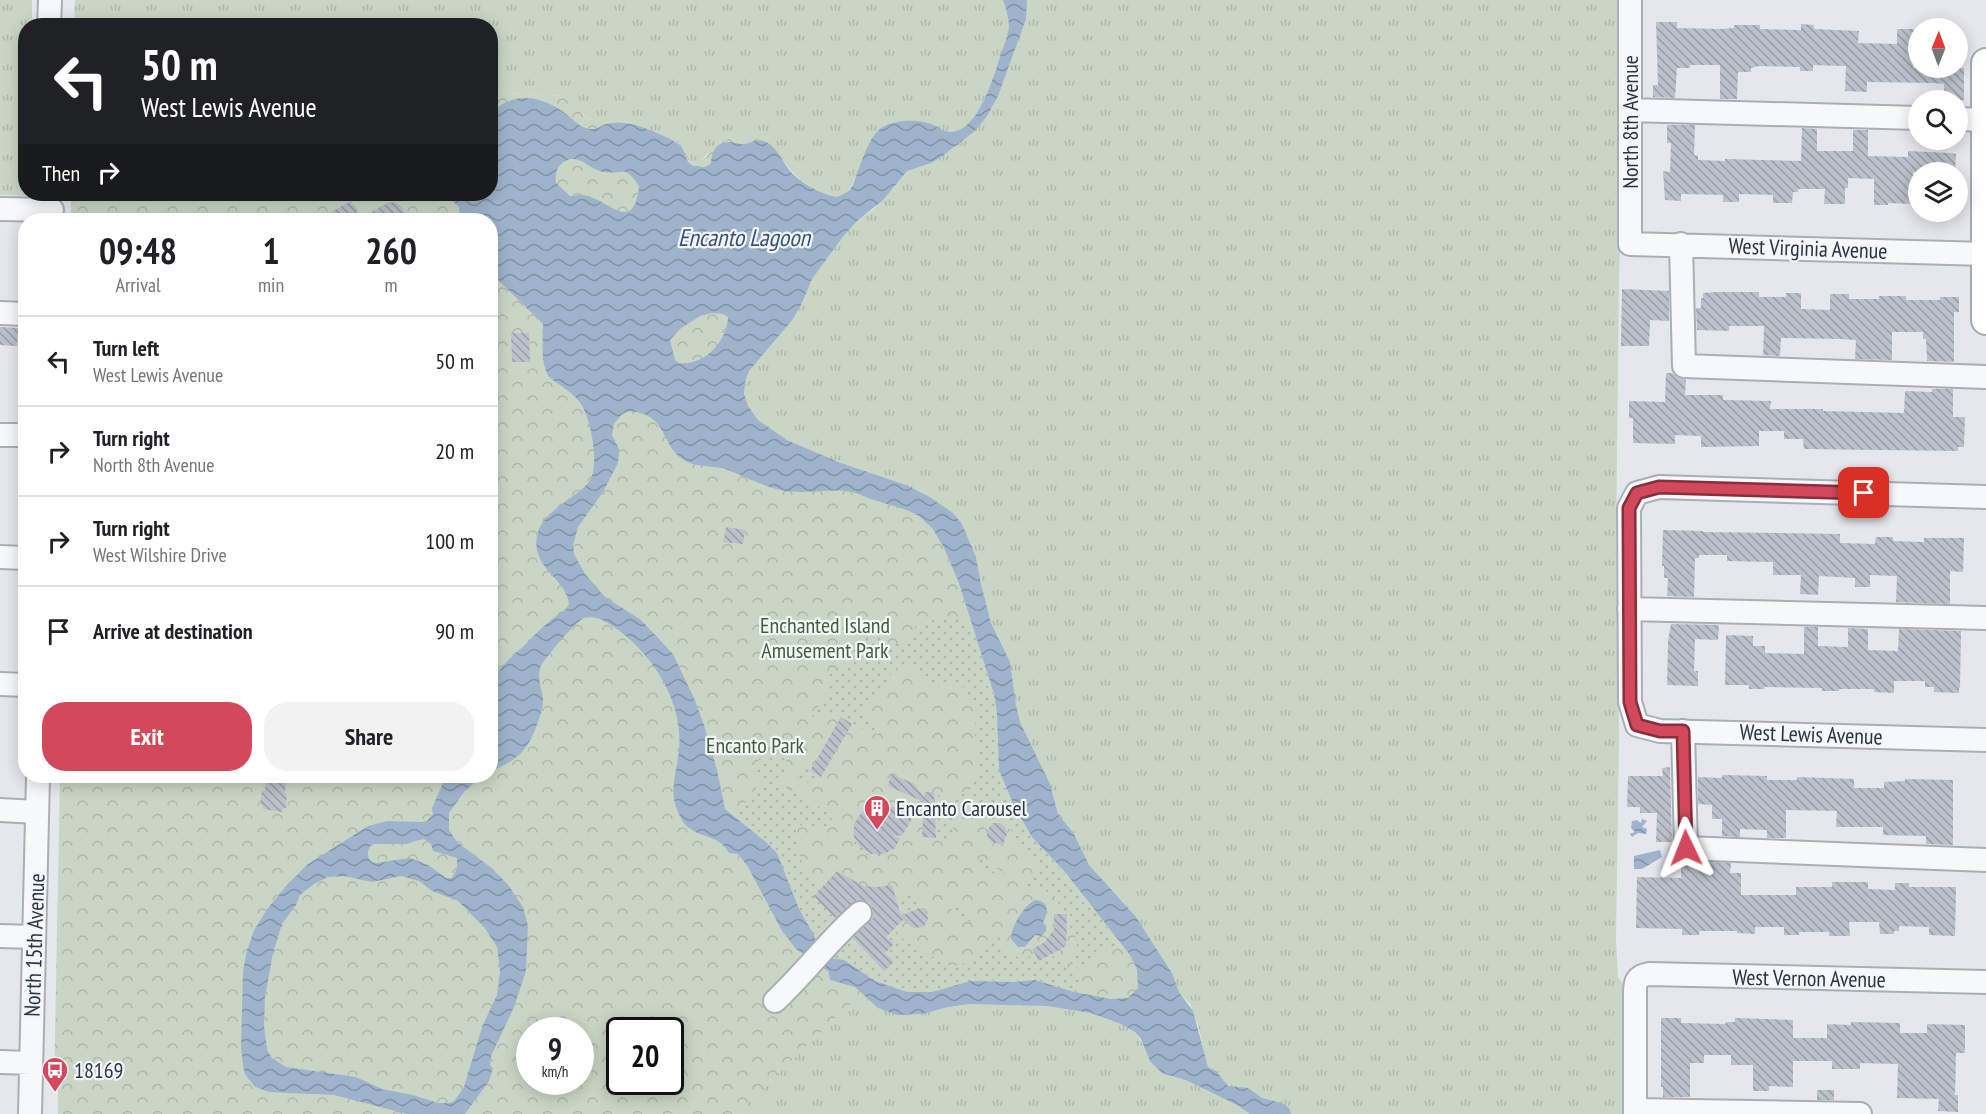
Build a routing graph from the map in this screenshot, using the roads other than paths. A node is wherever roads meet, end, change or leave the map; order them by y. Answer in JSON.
{"nodes":[{"id":1,"x":50,"y":0,"type":"edge"},
{"id":2,"x":1630,"y":0,"type":"edge"},
{"id":3,"x":49,"y":18,"type":"edge"},
{"id":4,"x":1986,"y":63,"type":"edge"},
{"id":5,"x":1630,"y":111,"type":"junction"},
{"id":6,"x":1908,"y":118,"type":"edge"},
{"id":7,"x":1968,"y":119,"type":"edge"},
{"id":8,"x":1986,"y":120,"type":"edge"},
{"id":9,"x":51,"y":208,"type":"edge"},
{"id":10,"x":0,"y":209,"type":"edge"},
{"id":11,"x":1630,"y":244,"type":"joint"},
{"id":12,"x":1681,"y":244,"type":"junction"},
{"id":13,"x":1986,"y":254,"type":"edge"},
{"id":14,"x":0,"y":314,"type":"edge"},
{"id":15,"x":18,"y":314,"type":"edge"},
{"id":16,"x":1986,"y":320,"type":"edge"},
{"id":17,"x":1986,"y":377,"type":"edge"},
{"id":18,"x":0,"y":435,"type":"edge"},
{"id":19,"x":18,"y":435,"type":"edge"},
{"id":20,"x":1986,"y":497,"type":"edge"},
{"id":21,"x":0,"y":558,"type":"edge"},
{"id":22,"x":18,"y":558,"type":"edge"},
{"id":23,"x":1629,"y":609,"type":"junction"},
{"id":24,"x":1986,"y":618,"type":"edge"},
{"id":25,"x":0,"y":684,"type":"edge"},
{"id":26,"x":18,"y":685,"type":"edge"},
{"id":27,"x":1683,"y":731,"type":"junction"},
{"id":28,"x":1986,"y":740,"type":"edge"},
{"id":29,"x":38,"y":783,"type":"edge"},
{"id":30,"x":0,"y":810,"type":"edge"},
{"id":31,"x":38,"y":812,"type":"junction"},
{"id":32,"x":1986,"y":860,"type":"edge"},
{"id":33,"x":860,"y":913,"type":"dead end"},
{"id":34,"x":0,"y":936,"type":"edge"},
{"id":35,"x":33,"y":937,"type":"junction"},
{"id":36,"x":1986,"y":982,"type":"edge"},
{"id":37,"x":775,"y":1000,"type":"dead end"},
{"id":38,"x":0,"y":1062,"type":"edge"},
{"id":39,"x":31,"y":1063,"type":"junction"},
{"id":40,"x":1635,"y":1112,"type":"edge"},
{"id":41,"x":30,"y":1114,"type":"edge"},
{"id":42,"x":1860,"y":1114,"type":"edge"}],
"edges":[{"from":1,"to":3,"type":"street"},
{"from":2,"to":5,"type":"street","name":"North 8th Avenue"},
{"from":4,"to":8,"type":"main road"},
{"from":5,"to":6,"type":"street"},
{"from":5,"to":11,"type":"street","name":"North 8th Avenue"},
{"from":7,"to":8,"type":"street"},
{"from":8,"to":13,"type":"main road"},
{"from":9,"to":10,"type":"street"},
{"from":11,"to":12,"type":"street","name":"West Virginia Avenue"},
{"from":12,"to":13,"type":"street","name":"West Virginia Avenue"},
{"from":12,"to":17,"type":"street"},
{"from":13,"to":16,"type":"main road"},
{"from":14,"to":15,"type":"street"},
{"from":18,"to":19,"type":"street"},
{"from":20,"to":23,"type":"street"},
{"from":21,"to":22,"type":"street"},
{"from":23,"to":24,"type":"street"},
{"from":23,"to":27,"type":"street","name":"West Lewis Avenue"},
{"from":25,"to":26,"type":"street"},
{"from":27,"to":28,"type":"street","name":"West Lewis Avenue"},
{"from":27,"to":32,"type":"street"},
{"from":29,"to":31,"type":"street","name":"North 15th Avenue"},
{"from":30,"to":31,"type":"street"},
{"from":31,"to":35,"type":"street","name":"North 15th Avenue"},
{"from":33,"to":37,"type":"street"},
{"from":34,"to":35,"type":"street"},
{"from":35,"to":39,"type":"street","name":"North 15th Avenue"},
{"from":36,"to":40,"type":"street","name":"West Vernon Avenue"},
{"from":38,"to":39,"type":"street"},
{"from":39,"to":41,"type":"street","name":"North 15th Avenue"},
{"from":40,"to":42,"type":"street"}]}
